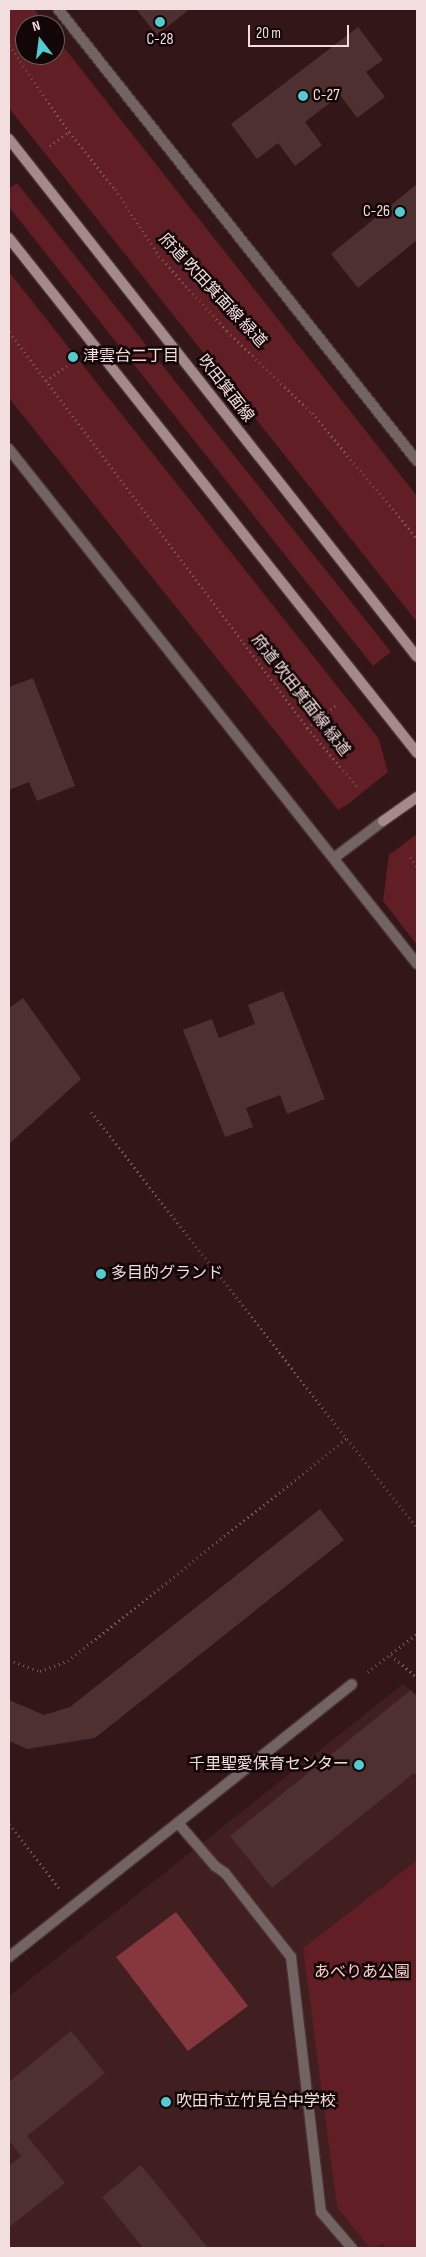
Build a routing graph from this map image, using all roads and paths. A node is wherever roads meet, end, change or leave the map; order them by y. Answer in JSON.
{"nodes":[{"id":1,"x":58,"y":9,"type":"edge"},
{"id":2,"x":9,"y":45,"type":"edge"},
{"id":3,"x":69,"y":132,"type":"junction"},
{"id":4,"x":9,"y":139,"type":"edge"},
{"id":5,"x":50,"y":146,"type":"dead end"},
{"id":6,"x":9,"y":238,"type":"edge"},
{"id":7,"x":9,"y":332,"type":"edge"},
{"id":8,"x":67,"y":366,"type":"dead end"},
{"id":9,"x":46,"y":381,"type":"junction"},
{"id":10,"x":9,"y":449,"type":"edge"},
{"id":11,"x":417,"y":461,"type":"edge"},
{"id":12,"x":417,"y":538,"type":"edge"},
{"id":13,"x":417,"y":657,"type":"edge"},
{"id":14,"x":336,"y":705,"type":"dead end"},
{"id":15,"x":307,"y":728,"type":"junction"},
{"id":16,"x":417,"y":753,"type":"edge"},
{"id":17,"x":357,"y":786,"type":"dead end"},
{"id":18,"x":417,"y":797,"type":"edge"},
{"id":19,"x":383,"y":821,"type":"joint"},
{"id":20,"x":410,"y":857,"type":"dead end"},
{"id":21,"x":334,"y":858,"type":"junction"},
{"id":22,"x":417,"y":866,"type":"edge"},
{"id":23,"x":417,"y":964,"type":"edge"},
{"id":24,"x":91,"y":1112,"type":"dead end"},
{"id":25,"x":346,"y":1438,"type":"junction"},
{"id":26,"x":417,"y":1528,"type":"edge"},
{"id":27,"x":417,"y":1634,"type":"edge"},
{"id":28,"x":391,"y":1655,"type":"junction"},
{"id":29,"x":9,"y":1660,"type":"edge"},
{"id":30,"x":417,"y":1678,"type":"edge"},
{"id":31,"x":352,"y":1684,"type":"joint"},
{"id":32,"x":178,"y":1822,"type":"junction"},
{"id":33,"x":9,"y":1824,"type":"edge"},
{"id":34,"x":73,"y":1906,"type":"junction"},
{"id":35,"x":9,"y":1957,"type":"edge"},
{"id":36,"x":352,"y":2248,"type":"edge"}],
"edges":[{"from":1,"to":11,"type":"street"},
{"from":2,"to":3,"type":"path","name":"府道 吹田箕面線 緑道"},
{"from":3,"to":5,"type":"path"},
{"from":3,"to":12,"type":"path","name":"府道 吹田箕面線 緑道"},
{"from":4,"to":13,"type":"main road","name":"吹田箕面線"},
{"from":6,"to":16,"type":"main road"},
{"from":7,"to":9,"type":"path","name":"府道 吹田箕面線 緑道"},
{"from":8,"to":9,"type":"path"},
{"from":9,"to":15,"type":"path","name":"府道 吹田箕面線 緑道"},
{"from":10,"to":21,"type":"street"},
{"from":14,"to":15,"type":"path"},
{"from":15,"to":17,"type":"path","name":"府道 吹田箕面線 緑道"},
{"from":18,"to":19,"type":"main road"},
{"from":19,"to":21,"type":"street"},
{"from":20,"to":22,"type":"path"},
{"from":21,"to":23,"type":"street"},
{"from":24,"to":25,"type":"path"},
{"from":25,"to":26,"type":"path"},
{"from":25,"to":29,"type":"path"},
{"from":27,"to":28,"type":"path"},
{"from":28,"to":30,"type":"path"},
{"from":28,"to":31,"type":"path"},
{"from":31,"to":32,"type":"street"},
{"from":32,"to":34,"type":"street"},
{"from":32,"to":36,"type":"street"},
{"from":33,"to":34,"type":"path"},
{"from":34,"to":35,"type":"street"}]}
